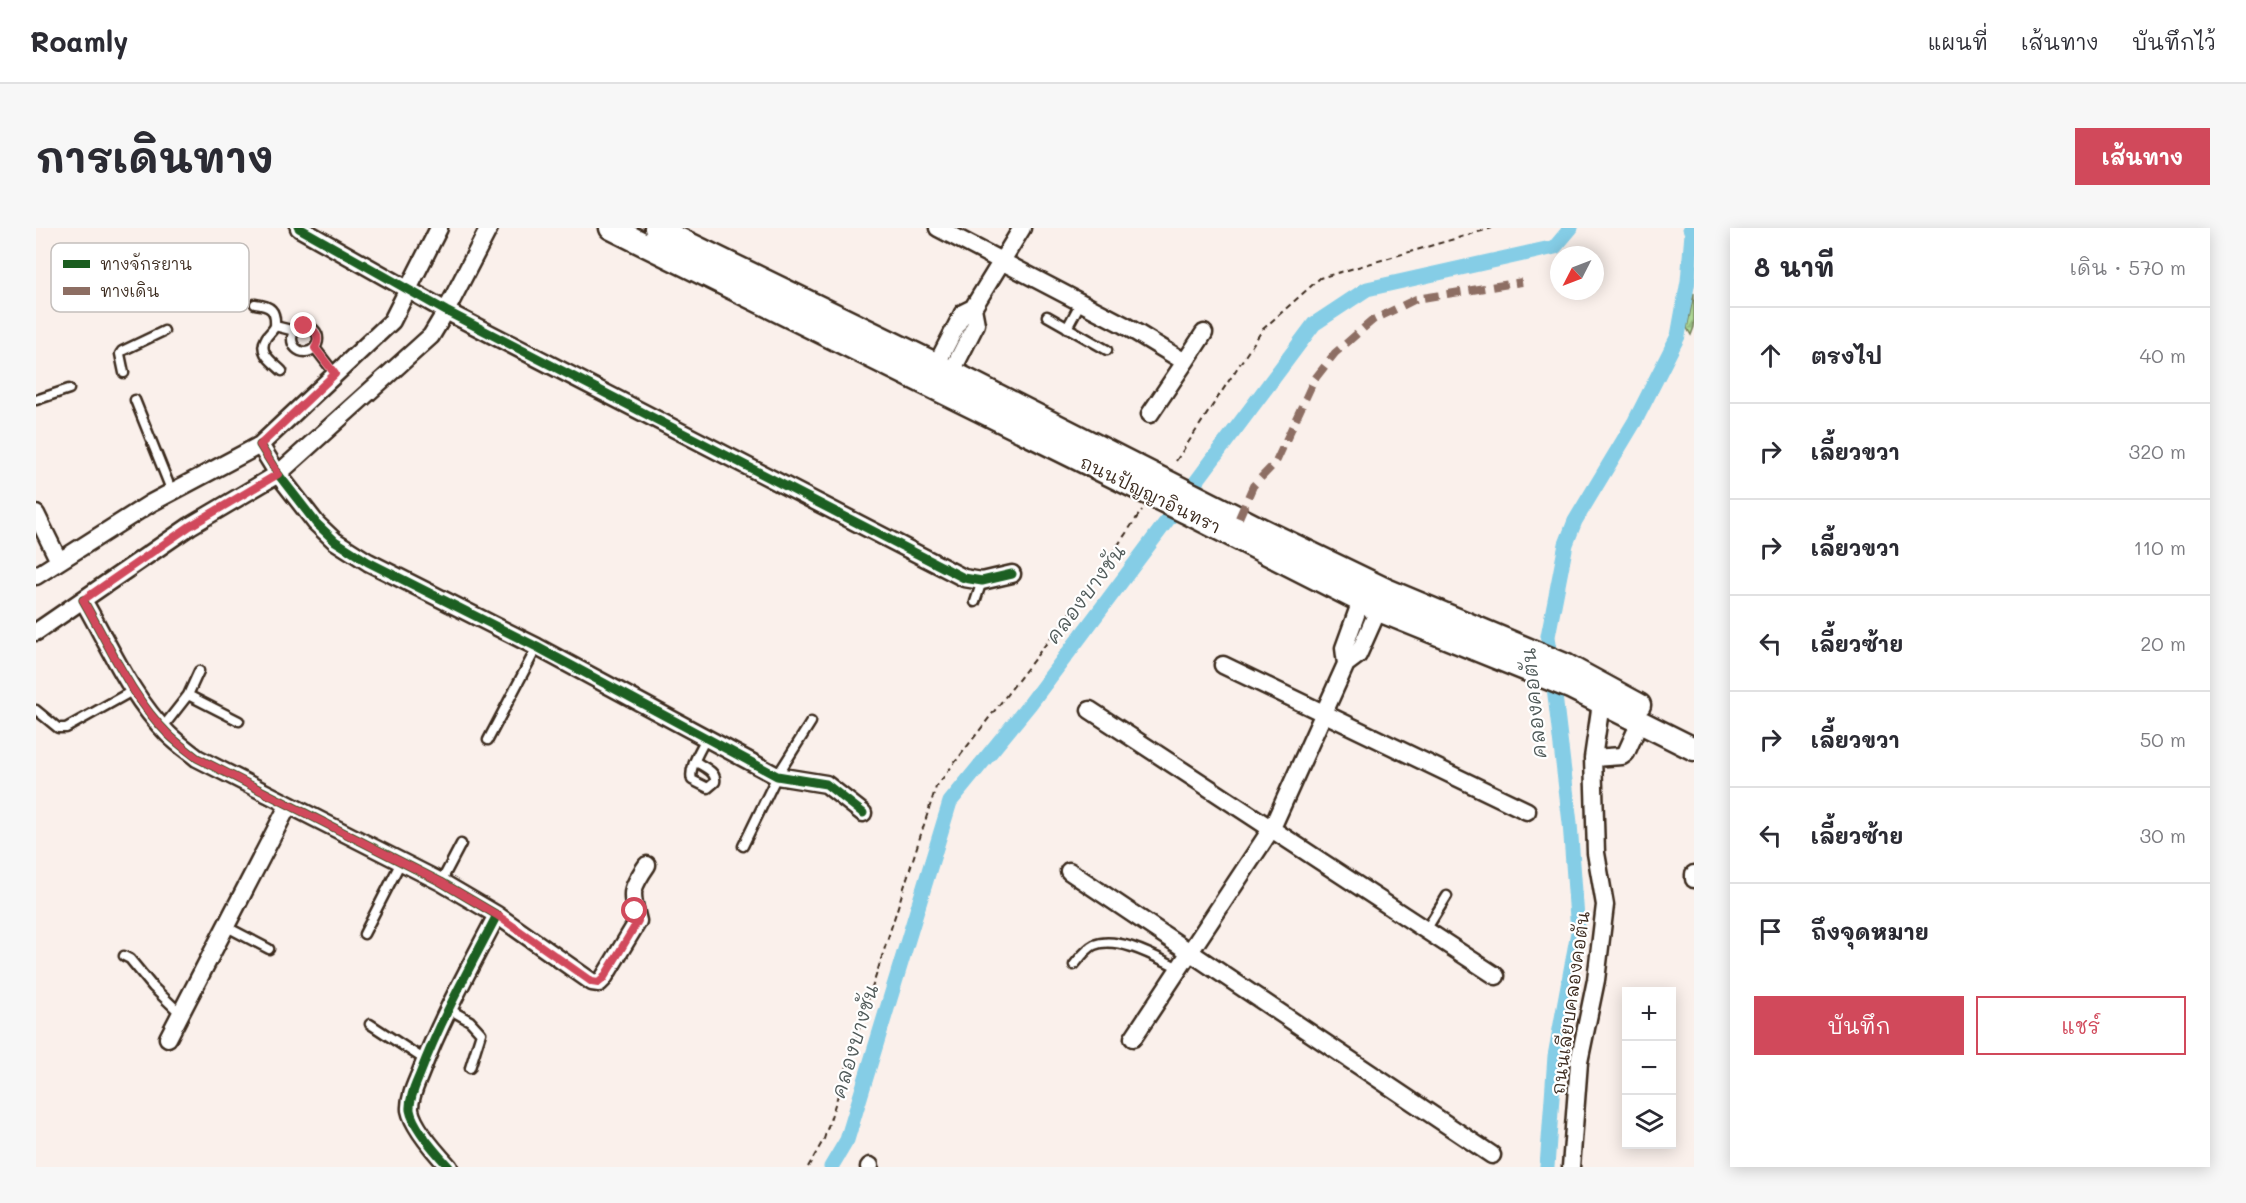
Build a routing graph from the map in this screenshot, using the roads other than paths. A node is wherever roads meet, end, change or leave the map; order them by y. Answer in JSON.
{"nodes":[{"id":1,"x":299,"y":228,"type":"edge"},
{"id":2,"x":439,"y":228,"type":"edge"},
{"id":3,"x":489,"y":228,"type":"edge"},
{"id":4,"x":612,"y":228,"type":"edge"},
{"id":5,"x":656,"y":228,"type":"edge"},
{"id":6,"x":938,"y":228,"type":"edge"},
{"id":7,"x":1022,"y":228,"type":"edge"},
{"id":8,"x":1003,"y":261,"type":"junction"},
{"id":9,"x":407,"y":288,"type":"junction"},
{"id":10,"x":1081,"y":302,"type":"junction"},
{"id":11,"x":255,"y":304,"type":"dead end"},
{"id":12,"x":446,"y":312,"type":"junction"},
{"id":13,"x":1047,"y":316,"type":"dead end"},
{"id":14,"x":275,"y":326,"type":"junction"},
{"id":15,"x":1067,"y":328,"type":"junction"},
{"id":16,"x":164,"y":331,"type":"dead end"},
{"id":17,"x":295,"y":331,"type":"junction"},
{"id":18,"x":1204,"y":333,"type":"dead end"},
{"id":19,"x":315,"y":348,"type":"junction"},
{"id":20,"x":1107,"y":350,"type":"dead end"},
{"id":21,"x":1185,"y":362,"type":"junction"},
{"id":22,"x":282,"y":371,"type":"dead end"},
{"id":23,"x":124,"y":373,"type":"dead end"},
{"id":24,"x":335,"y":374,"type":"junction"},
{"id":25,"x":939,"y":378,"type":"junction"},
{"id":26,"x":69,"y":389,"type":"dead end"},
{"id":27,"x":36,"y":400,"type":"edge"},
{"id":28,"x":135,"y":400,"type":"dead end"},
{"id":29,"x":1150,"y":414,"type":"dead end"},
{"id":30,"x":260,"y":445,"type":"junction"},
{"id":31,"x":278,"y":474,"type":"junction"},
{"id":32,"x":172,"y":492,"type":"junction"},
{"id":33,"x":36,"y":514,"type":"edge"},
{"id":34,"x":59,"y":561,"type":"junction"},
{"id":35,"x":1012,"y":574,"type":"dead end"},
{"id":36,"x":36,"y":576,"type":"edge"},
{"id":37,"x":982,"y":581,"type":"junction"},
{"id":38,"x":1373,"y":596,"type":"junction"},
{"id":39,"x":83,"y":600,"type":"junction"},
{"id":40,"x":975,"y":602,"type":"dead end"},
{"id":41,"x":36,"y":632,"type":"edge"},
{"id":42,"x":537,"y":647,"type":"junction"},
{"id":43,"x":1223,"y":665,"type":"dead end"},
{"id":44,"x":200,"y":671,"type":"dead end"},
{"id":45,"x":1569,"y":677,"type":"junction"},
{"id":46,"x":134,"y":690,"type":"junction"},
{"id":47,"x":188,"y":695,"type":"junction"},
{"id":48,"x":1601,"y":703,"type":"junction"},
{"id":49,"x":36,"y":710,"type":"edge"},
{"id":50,"x":1090,"y":710,"type":"dead end"},
{"id":51,"x":1323,"y":713,"type":"junction"},
{"id":52,"x":239,"y":721,"type":"dead end"},
{"id":53,"x":811,"y":722,"type":"dead end"},
{"id":54,"x":1640,"y":722,"type":"junction"},
{"id":55,"x":163,"y":727,"type":"junction"},
{"id":56,"x":1694,"y":732,"type":"edge"},
{"id":57,"x":706,"y":738,"type":"junction"},
{"id":58,"x":488,"y":740,"type":"dead end"},
{"id":59,"x":1694,"y":749,"type":"edge"},
{"id":60,"x":1593,"y":758,"type":"junction"},
{"id":61,"x":696,"y":762,"type":"dead end"},
{"id":62,"x":777,"y":776,"type":"junction"},
{"id":63,"x":288,"y":806,"type":"junction"},
{"id":64,"x":1527,"y":811,"type":"dead end"},
{"id":65,"x":863,"y":813,"type":"dead end"},
{"id":66,"x":1272,"y":828,"type":"junction"},
{"id":67,"x":461,"y":844,"type":"dead end"},
{"id":68,"x":743,"y":846,"type":"dead end"},
{"id":69,"x":401,"y":862,"type":"junction"},
{"id":70,"x":647,"y":865,"type":"dead end"},
{"id":71,"x":1069,"y":871,"type":"dead end"},
{"id":72,"x":1694,"y":874,"type":"edge"},
{"id":73,"x":1694,"y":879,"type":"edge"},
{"id":74,"x":441,"y":882,"type":"junction"},
{"id":75,"x":1447,"y":896,"type":"dead end"},
{"id":76,"x":497,"y":915,"type":"junction"},
{"id":77,"x":225,"y":926,"type":"junction"},
{"id":78,"x":1426,"y":930,"type":"junction"},
{"id":79,"x":364,"y":934,"type":"dead end"},
{"id":80,"x":269,"y":950,"type":"dead end"},
{"id":81,"x":1190,"y":952,"type":"junction"},
{"id":82,"x":124,"y":956,"type":"dead end"},
{"id":83,"x":1074,"y":965,"type":"dead end"},
{"id":84,"x":1179,"y":968,"type":"junction"},
{"id":85,"x":1496,"y":976,"type":"dead end"},
{"id":86,"x":449,"y":1009,"type":"junction"},
{"id":87,"x":180,"y":1013,"type":"junction"},
{"id":88,"x":370,"y":1024,"type":"dead end"},
{"id":89,"x":168,"y":1038,"type":"dead end"},
{"id":90,"x":1133,"y":1038,"type":"dead end"},
{"id":91,"x":425,"y":1060,"type":"junction"},
{"id":92,"x":470,"y":1068,"type":"dead end"},
{"id":93,"x":1492,"y":1155,"type":"dead end"},
{"id":94,"x":449,"y":1167,"type":"edge"},
{"id":95,"x":1570,"y":1167,"type":"edge"}],
"edges":[{"from":1,"to":9,"type":"street"},
{"from":2,"to":9,"type":"street"},
{"from":3,"to":12,"type":"street"},
{"from":4,"to":25,"type":"main road","name":"ถนนปัญญาอินทรา"},
{"from":5,"to":25,"type":"main road","name":"ถนนปัญญาอินทรา"},
{"from":6,"to":8,"type":"street"},
{"from":7,"to":8,"type":"street"},
{"from":8,"to":10,"type":"street"},
{"from":8,"to":25,"type":"street"},
{"from":9,"to":12,"type":"street"},
{"from":9,"to":24,"type":"street"},
{"from":10,"to":15,"type":"lane"},
{"from":10,"to":21,"type":"street"},
{"from":11,"to":14,"type":"lane"},
{"from":12,"to":31,"type":"street"},
{"from":12,"to":37,"type":"street"},
{"from":13,"to":15,"type":"lane"},
{"from":14,"to":17,"type":"lane"},
{"from":14,"to":22,"type":"lane"},
{"from":15,"to":20,"type":"lane"},
{"from":16,"to":23,"type":"lane"},
{"from":17,"to":19,"type":"lane"},
{"from":17,"to":19,"type":"lane"},
{"from":18,"to":21,"type":"street"},
{"from":19,"to":24,"type":"lane"},
{"from":21,"to":29,"type":"street"},
{"from":24,"to":30,"type":"street"},
{"from":25,"to":38,"type":"main road","name":"ถนนปัญญาอินทรา"},
{"from":26,"to":27,"type":"lane"},
{"from":28,"to":32,"type":"lane"},
{"from":30,"to":31,"type":"street"},
{"from":30,"to":32,"type":"street"},
{"from":31,"to":39,"type":"street"},
{"from":31,"to":42,"type":"street"},
{"from":32,"to":34,"type":"street"},
{"from":33,"to":34,"type":"street"},
{"from":34,"to":36,"type":"street"},
{"from":35,"to":37,"type":"street"},
{"from":37,"to":40,"type":"lane"},
{"from":38,"to":45,"type":"main road","name":"ถนนปัญญาอินทรา"},
{"from":38,"to":51,"type":"street"},
{"from":39,"to":41,"type":"street"},
{"from":39,"to":46,"type":"street"},
{"from":42,"to":57,"type":"street"},
{"from":42,"to":58,"type":"lane"},
{"from":43,"to":51,"type":"street"},
{"from":44,"to":47,"type":"lane"},
{"from":45,"to":48,"type":"main road","name":"ถนนปัญญาอินทรา"},
{"from":45,"to":56,"type":"main road","name":"ถนนปัญญาอินทรา"},
{"from":46,"to":49,"type":"lane"},
{"from":46,"to":55,"type":"street"},
{"from":47,"to":52,"type":"lane"},
{"from":47,"to":55,"type":"lane"},
{"from":48,"to":54,"type":"main road","name":"ถนนปัญญาอินทรา"},
{"from":48,"to":60,"type":"street","name":"ถนนเลียบคลองคอตัน"},
{"from":50,"to":66,"type":"street"},
{"from":51,"to":64,"type":"street"},
{"from":51,"to":66,"type":"street"},
{"from":53,"to":62,"type":"lane"},
{"from":54,"to":59,"type":"main road","name":"ถนนปัญญาอินทรา"},
{"from":54,"to":60,"type":"street"},
{"from":55,"to":63,"type":"street"},
{"from":57,"to":61,"type":"lane"},
{"from":57,"to":62,"type":"street"},
{"from":60,"to":95,"type":"street","name":"ถนนเลียบคลองคอตัน"},
{"from":62,"to":65,"type":"street"},
{"from":62,"to":68,"type":"lane"},
{"from":63,"to":69,"type":"street"},
{"from":63,"to":77,"type":"street"},
{"from":66,"to":78,"type":"street"},
{"from":66,"to":81,"type":"street"},
{"from":67,"to":74,"type":"lane"},
{"from":69,"to":74,"type":"street"},
{"from":69,"to":79,"type":"lane"},
{"from":70,"to":76,"type":"street"},
{"from":71,"to":81,"type":"street"},
{"from":72,"to":73,"type":"street"},
{"from":74,"to":76,"type":"street"},
{"from":75,"to":78,"type":"lane"},
{"from":76,"to":86,"type":"street"},
{"from":77,"to":80,"type":"lane"},
{"from":77,"to":87,"type":"street"},
{"from":78,"to":85,"type":"street"},
{"from":81,"to":84,"type":"street"},
{"from":81,"to":93,"type":"street"},
{"from":82,"to":87,"type":"lane"},
{"from":83,"to":84,"type":"lane"},
{"from":84,"to":90,"type":"street"},
{"from":86,"to":91,"type":"street"},
{"from":86,"to":92,"type":"lane"},
{"from":87,"to":89,"type":"street"},
{"from":88,"to":91,"type":"lane"},
{"from":91,"to":94,"type":"street"}]}
